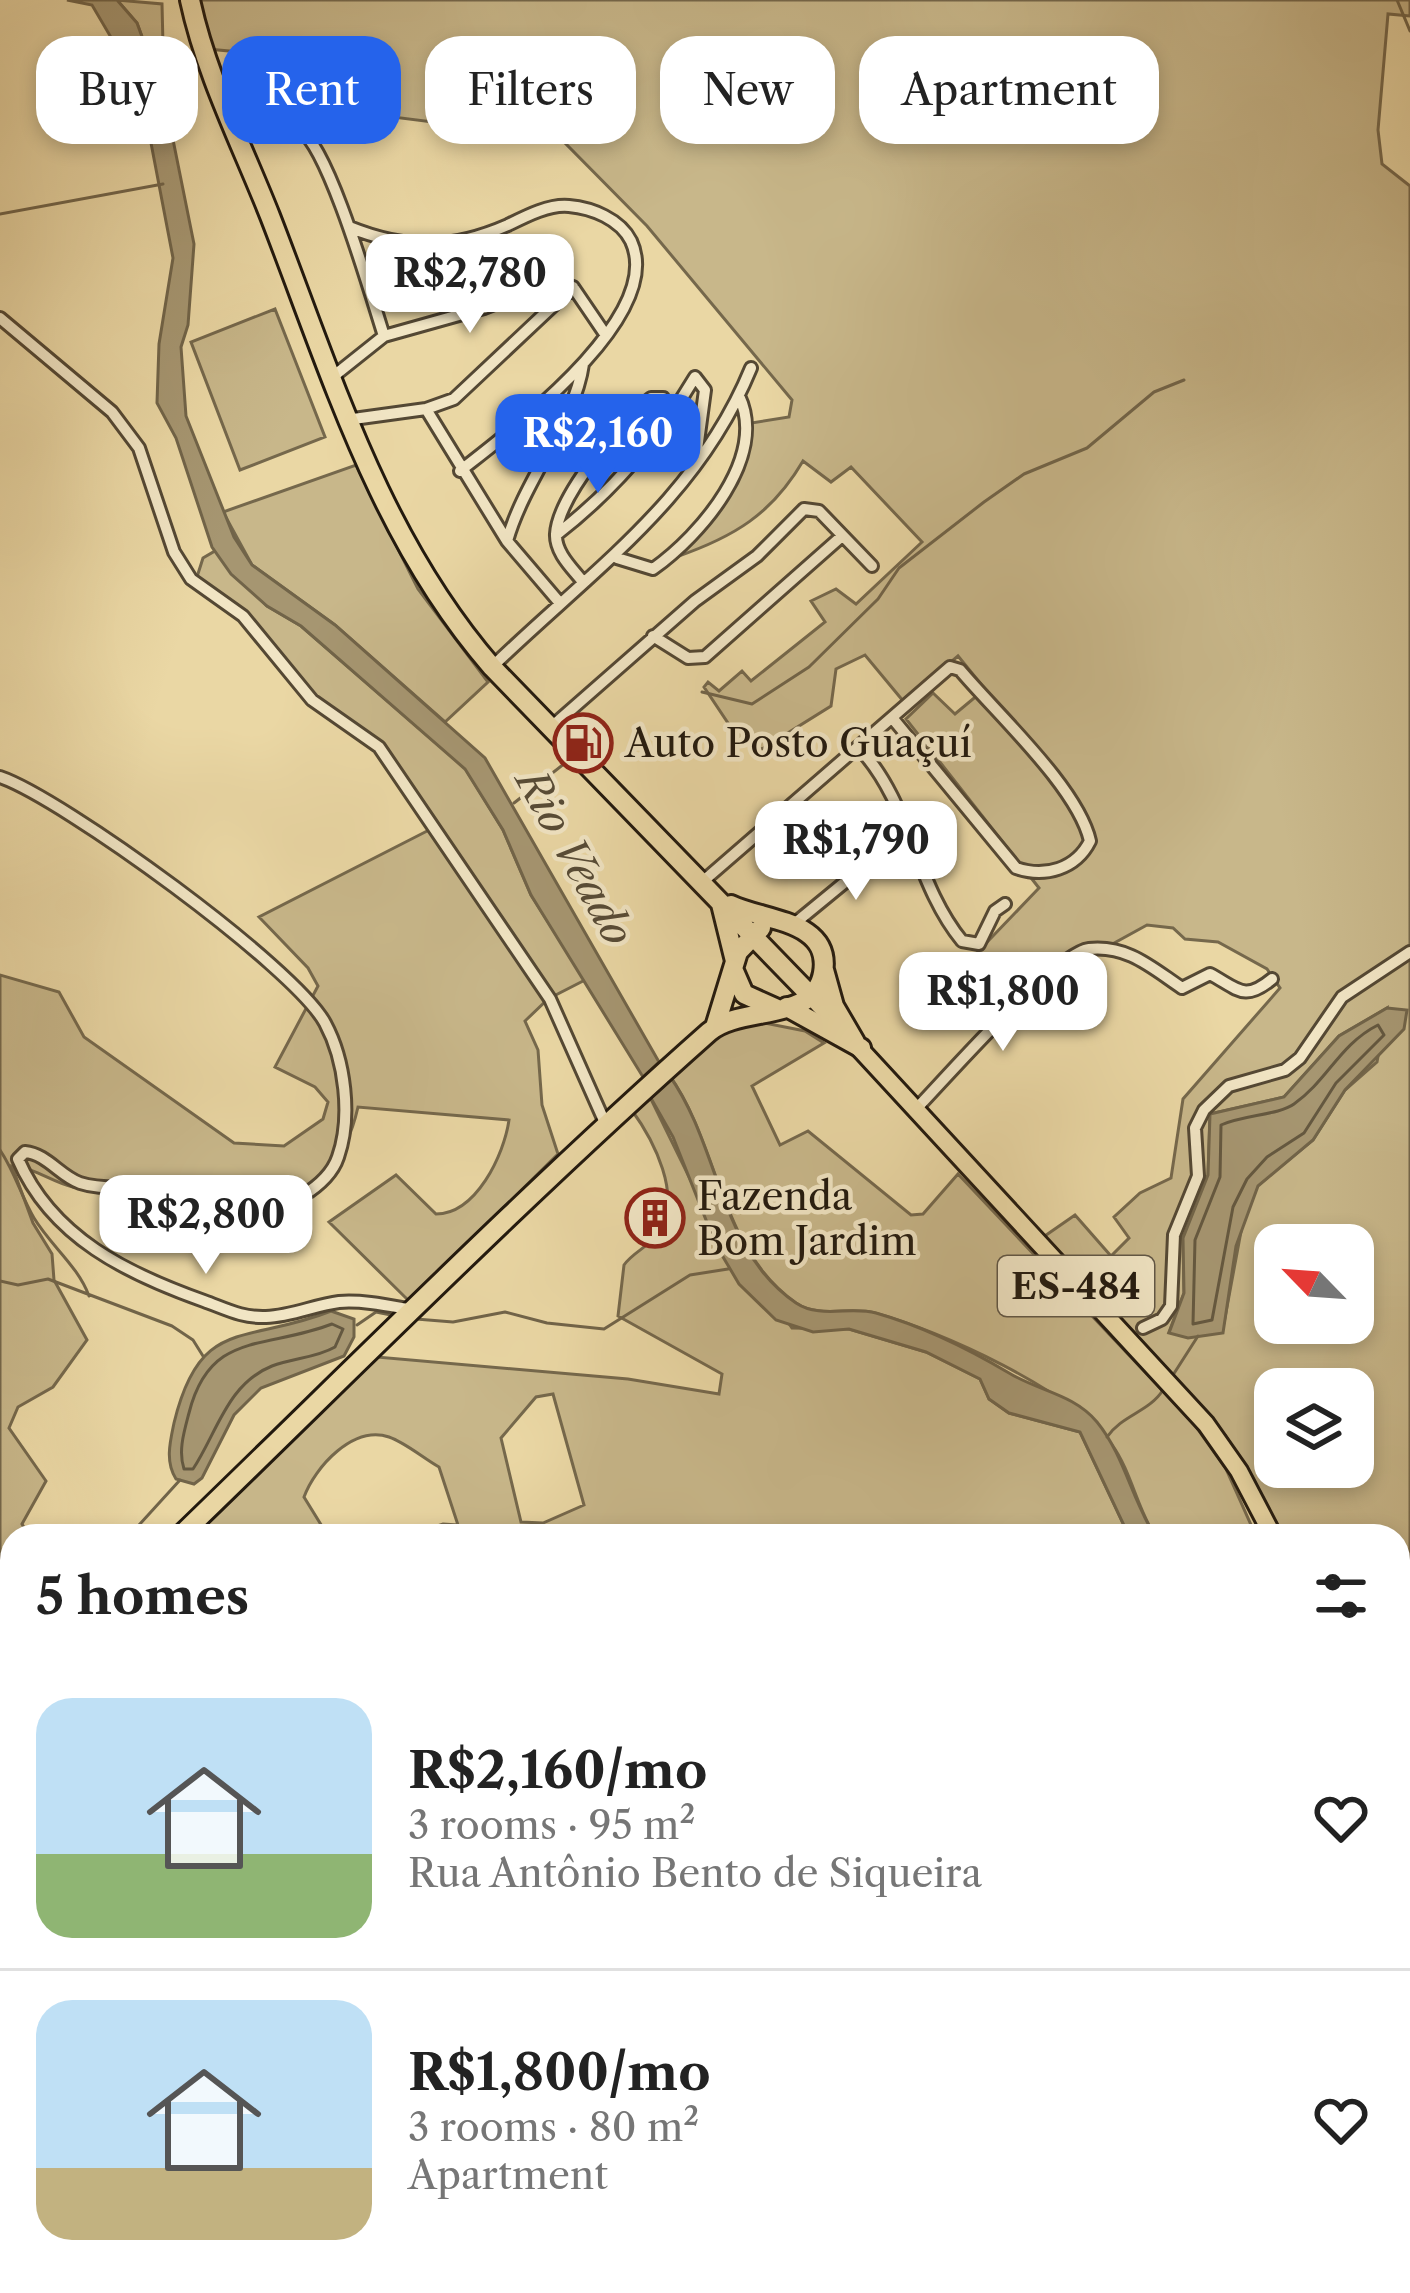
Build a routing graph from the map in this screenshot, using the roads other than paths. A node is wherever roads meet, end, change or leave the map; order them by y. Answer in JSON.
{"nodes":[{"id":1,"x":190,"y":0,"type":"edge"},
{"id":2,"x":222,"y":92,"type":"edge"},
{"id":3,"x":241,"y":144,"type":"edge"},
{"id":4,"x":310,"y":144,"type":"edge"},
{"id":5,"x":349,"y":227,"type":"junction"},
{"id":6,"x":573,"y":287,"type":"junction"},
{"id":7,"x":0,"y":318,"type":"edge"},
{"id":8,"x":605,"y":334,"type":"junction"},
{"id":9,"x":384,"y":336,"type":"junction"},
{"id":10,"x":583,"y":364,"type":"junction"},
{"id":11,"x":751,"y":368,"type":"dead end"},
{"id":12,"x":330,"y":379,"type":"junction"},
{"id":13,"x":739,"y":396,"type":"junction"},
{"id":14,"x":426,"y":409,"type":"junction"},
{"id":15,"x":670,"y":419,"type":"junction"},
{"id":16,"x":346,"y":420,"type":"junction"},
{"id":17,"x":460,"y":471,"type":"junction"},
{"id":18,"x":692,"y":473,"type":"junction"},
{"id":19,"x":556,"y":535,"type":"junction"},
{"id":20,"x":842,"y":536,"type":"junction"},
{"id":21,"x":508,"y":541,"type":"junction"},
{"id":22,"x":617,"y":557,"type":"junction"},
{"id":23,"x":872,"y":566,"type":"dead end"},
{"id":24,"x":583,"y":582,"type":"junction"},
{"id":25,"x":559,"y":602,"type":"junction"},
{"id":26,"x":653,"y":636,"type":"junction"},
{"id":27,"x":492,"y":667,"type":"junction"},
{"id":28,"x":894,"y":720,"type":"junction"},
{"id":29,"x":549,"y":729,"type":"junction"},
{"id":30,"x":860,"y":749,"type":"junction"},
{"id":31,"x":0,"y":777,"type":"edge"},
{"id":32,"x":889,"y":846,"type":"dead end"},
{"id":33,"x":711,"y":893,"type":"junction"},
{"id":34,"x":1005,"y":904,"type":"dead end"},
{"id":35,"x":791,"y":923,"type":"junction"},
{"id":36,"x":752,"y":933,"type":"junction"},
{"id":37,"x":1410,"y":952,"type":"edge"},
{"id":38,"x":734,"y":966,"type":"junction"},
{"id":39,"x":824,"y":969,"type":"junction"},
{"id":40,"x":1271,"y":979,"type":"dead end"},
{"id":41,"x":811,"y":996,"type":"junction"},
{"id":42,"x":784,"y":1008,"type":"junction"},
{"id":43,"x":715,"y":1027,"type":"junction"},
{"id":44,"x":858,"y":1045,"type":"junction"},
{"id":45,"x":917,"y":1108,"type":"junction"},
{"id":46,"x":606,"y":1124,"type":"junction"},
{"id":47,"x":413,"y":1310,"type":"junction"},
{"id":48,"x":1143,"y":1328,"type":"dead end"},
{"id":49,"x":192,"y":1524,"type":"edge"},
{"id":50,"x":1267,"y":1524,"type":"edge"}],
"edges":[{"from":1,"to":2,"type":"highway"},
{"from":3,"to":12,"type":"highway"},
{"from":4,"to":5,"type":"street"},
{"from":5,"to":8,"type":"street"},
{"from":5,"to":9,"type":"street"},
{"from":6,"to":8,"type":"street"},
{"from":6,"to":9,"type":"street"},
{"from":6,"to":14,"type":"street"},
{"from":7,"to":46,"type":"street"},
{"from":8,"to":10,"type":"street"},
{"from":9,"to":12,"type":"street"},
{"from":10,"to":17,"type":"street"},
{"from":10,"to":21,"type":"street"},
{"from":11,"to":13,"type":"street"},
{"from":12,"to":16,"type":"highway"},
{"from":13,"to":18,"type":"street"},
{"from":13,"to":22,"type":"street"},
{"from":14,"to":16,"type":"street"},
{"from":14,"to":17,"type":"street"},
{"from":15,"to":18,"type":"street"},
{"from":15,"to":19,"type":"street"},
{"from":15,"to":19,"type":"street"},
{"from":16,"to":27,"type":"highway"},
{"from":17,"to":21,"type":"street"},
{"from":18,"to":22,"type":"street"},
{"from":19,"to":24,"type":"street"},
{"from":20,"to":23,"type":"street"},
{"from":20,"to":26,"type":"street"},
{"from":20,"to":26,"type":"street"},
{"from":21,"to":25,"type":"street"},
{"from":22,"to":24,"type":"street"},
{"from":24,"to":25,"type":"street"},
{"from":25,"to":27,"type":"street"},
{"from":26,"to":29,"type":"street"},
{"from":27,"to":29,"type":"highway"},
{"from":28,"to":28,"type":"street"},
{"from":28,"to":30,"type":"street"},
{"from":29,"to":33,"type":"highway"},
{"from":30,"to":33,"type":"street"},
{"from":30,"to":34,"type":"street"},
{"from":31,"to":47,"type":"street"},
{"from":32,"to":35,"type":"street"},
{"from":33,"to":35,"type":"highway"},
{"from":33,"to":36,"type":"highway","number":"ES-484"},
{"from":33,"to":38,"type":"highway"},
{"from":35,"to":36,"type":"highway"},
{"from":35,"to":39,"type":"highway"},
{"from":36,"to":38,"type":"highway"},
{"from":36,"to":41,"type":"highway","number":"ES-484"},
{"from":37,"to":48,"type":"street"},
{"from":38,"to":42,"type":"highway"},
{"from":38,"to":43,"type":"highway"},
{"from":39,"to":41,"type":"highway"},
{"from":39,"to":44,"type":"highway"},
{"from":40,"to":45,"type":"street"},
{"from":41,"to":42,"type":"highway"},
{"from":41,"to":44,"type":"main road","number":"ES-484"},
{"from":42,"to":43,"type":"highway"},
{"from":42,"to":44,"type":"highway"},
{"from":43,"to":46,"type":"highway"},
{"from":44,"to":45,"type":"main road","number":"ES-484"},
{"from":45,"to":50,"type":"main road","number":"ES-484"},
{"from":46,"to":47,"type":"highway"},
{"from":47,"to":49,"type":"highway"}]}
